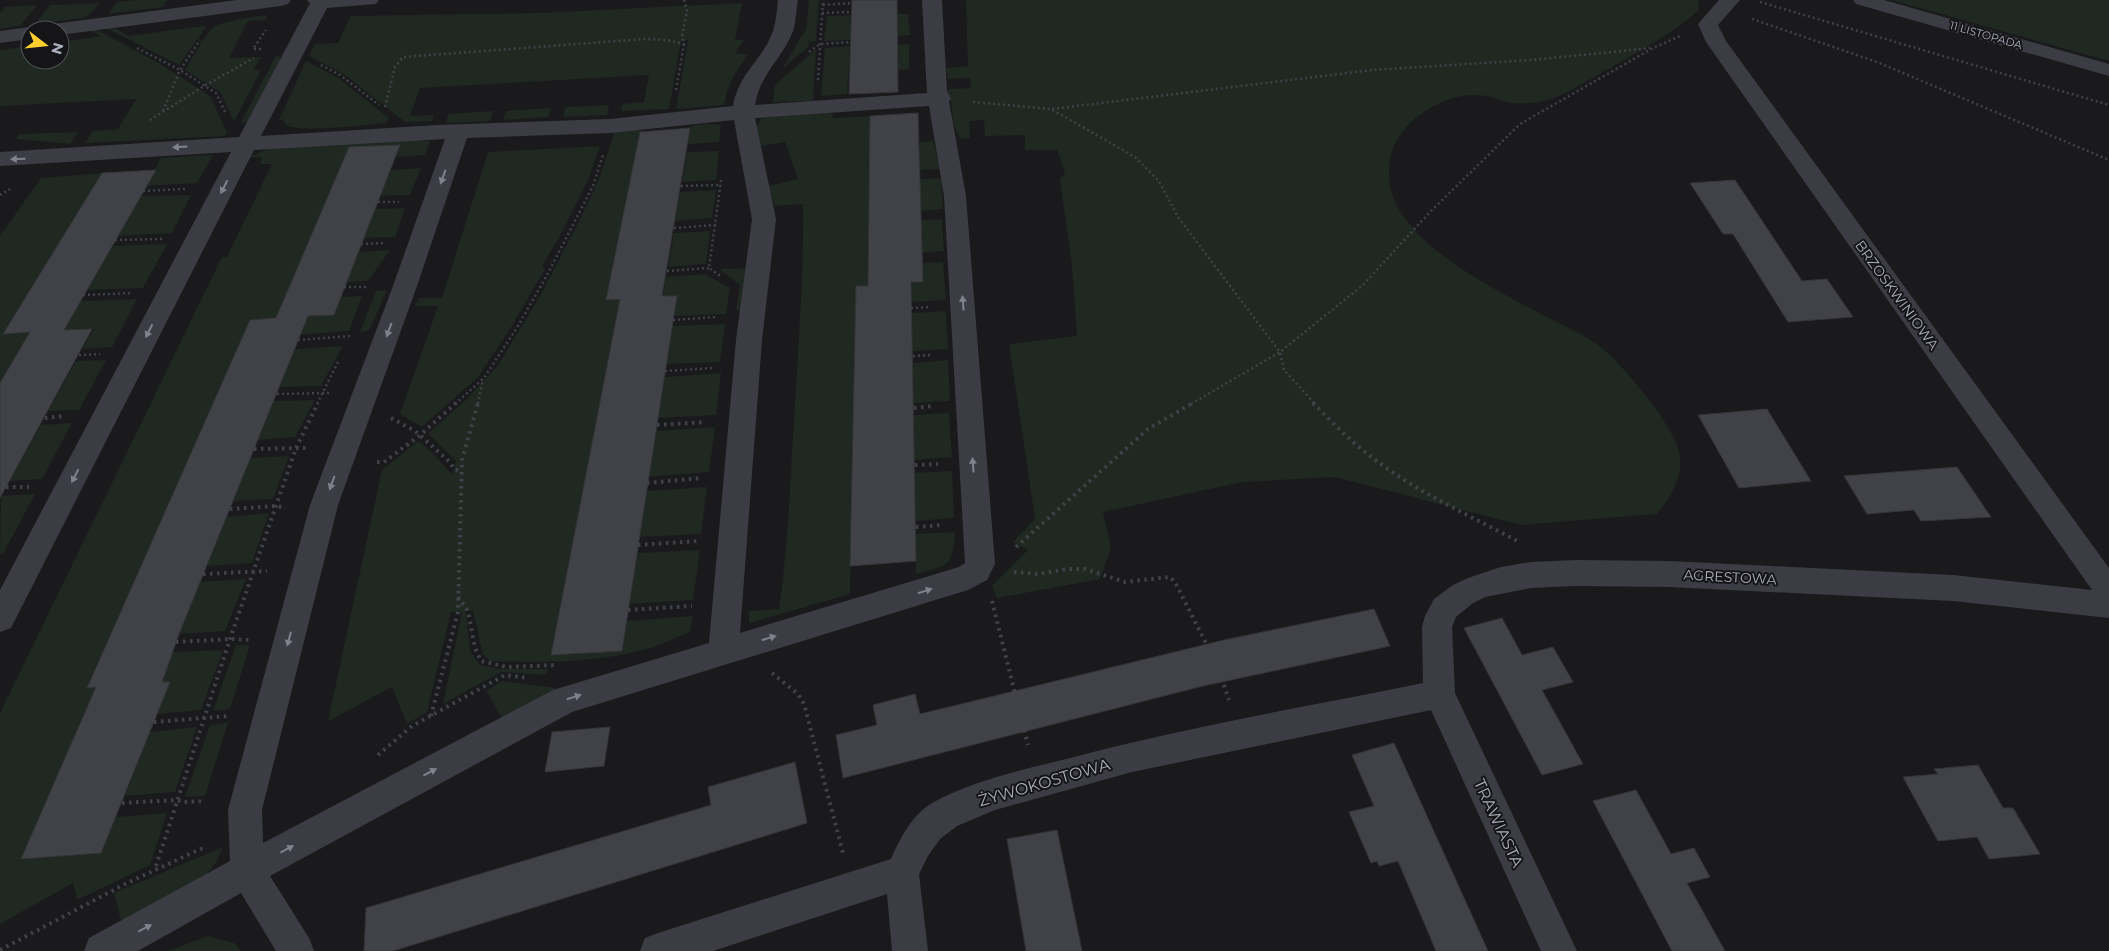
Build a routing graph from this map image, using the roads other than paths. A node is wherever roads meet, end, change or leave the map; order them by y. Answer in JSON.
{"nodes":[{"id":1,"x":281,"y":0,"type":"edge"},
{"id":2,"x":319,"y":0,"type":"edge"},
{"id":3,"x":369,"y":0,"type":"edge"},
{"id":4,"x":788,"y":0,"type":"edge"},
{"id":5,"x":932,"y":0,"type":"edge"},
{"id":6,"x":1863,"y":0,"type":"edge"},
{"id":7,"x":1720,"y":11,"type":"edge"},
{"id":8,"x":70,"y":28,"type":"edge"},
{"id":9,"x":20,"y":34,"type":"edge"},
{"id":10,"x":0,"y":37,"type":"edge"},
{"id":11,"x":2109,"y":70,"type":"edge"},
{"id":12,"x":940,"y":99,"type":"junction"},
{"id":13,"x":743,"y":112,"type":"junction"},
{"id":14,"x":459,"y":131,"type":"junction"},
{"id":15,"x":246,"y":144,"type":"junction"},
{"id":16,"x":0,"y":159,"type":"edge"},
{"id":17,"x":2109,"y":591,"type":"edge"},
{"id":18,"x":2109,"y":604,"type":"edge"},
{"id":19,"x":0,"y":619,"type":"edge"},
{"id":20,"x":723,"y":652,"type":"junction"},
{"id":21,"x":1439,"y":694,"type":"junction"},
{"id":22,"x":247,"y":870,"type":"junction"},
{"id":23,"x":902,"y":872,"type":"junction"},
{"id":24,"x":102,"y":951,"type":"edge"},
{"id":25,"x":296,"y":951,"type":"edge"},
{"id":26,"x":658,"y":951,"type":"edge"},
{"id":27,"x":910,"y":951,"type":"edge"},
{"id":28,"x":1559,"y":951,"type":"edge"}],
"edges":[{"from":1,"to":8,"type":"street"},
{"from":2,"to":3,"type":"street"},
{"from":2,"to":15,"type":"street"},
{"from":4,"to":13,"type":"street"},
{"from":5,"to":12,"type":"street"},
{"from":6,"to":11,"type":"street","name":"11 LISTOPADA"},
{"from":7,"to":17,"type":"street","name":"BRZOSKWINIOWA"},
{"from":9,"to":10,"type":"street"},
{"from":12,"to":13,"type":"street"},
{"from":20,"to":12,"type":"street","one_way":true},
{"from":13,"to":14,"type":"street"},
{"from":13,"to":20,"type":"street"},
{"from":14,"to":15,"type":"street"},
{"from":14,"to":22,"type":"street","one_way":true},
{"from":15,"to":16,"type":"street","one_way":true},
{"from":15,"to":19,"type":"street","one_way":true},
{"from":18,"to":21,"type":"street","name":"AGRESTOWA"},
{"from":22,"to":20,"type":"street","one_way":true},
{"from":21,"to":23,"type":"street","name":"ŻYWOKOSTOWA"},
{"from":21,"to":28,"type":"street","name":"TRAWIASTA"},
{"from":24,"to":22,"type":"street","one_way":true},
{"from":22,"to":25,"type":"street"},
{"from":23,"to":26,"type":"street"},
{"from":23,"to":27,"type":"street"}]}
